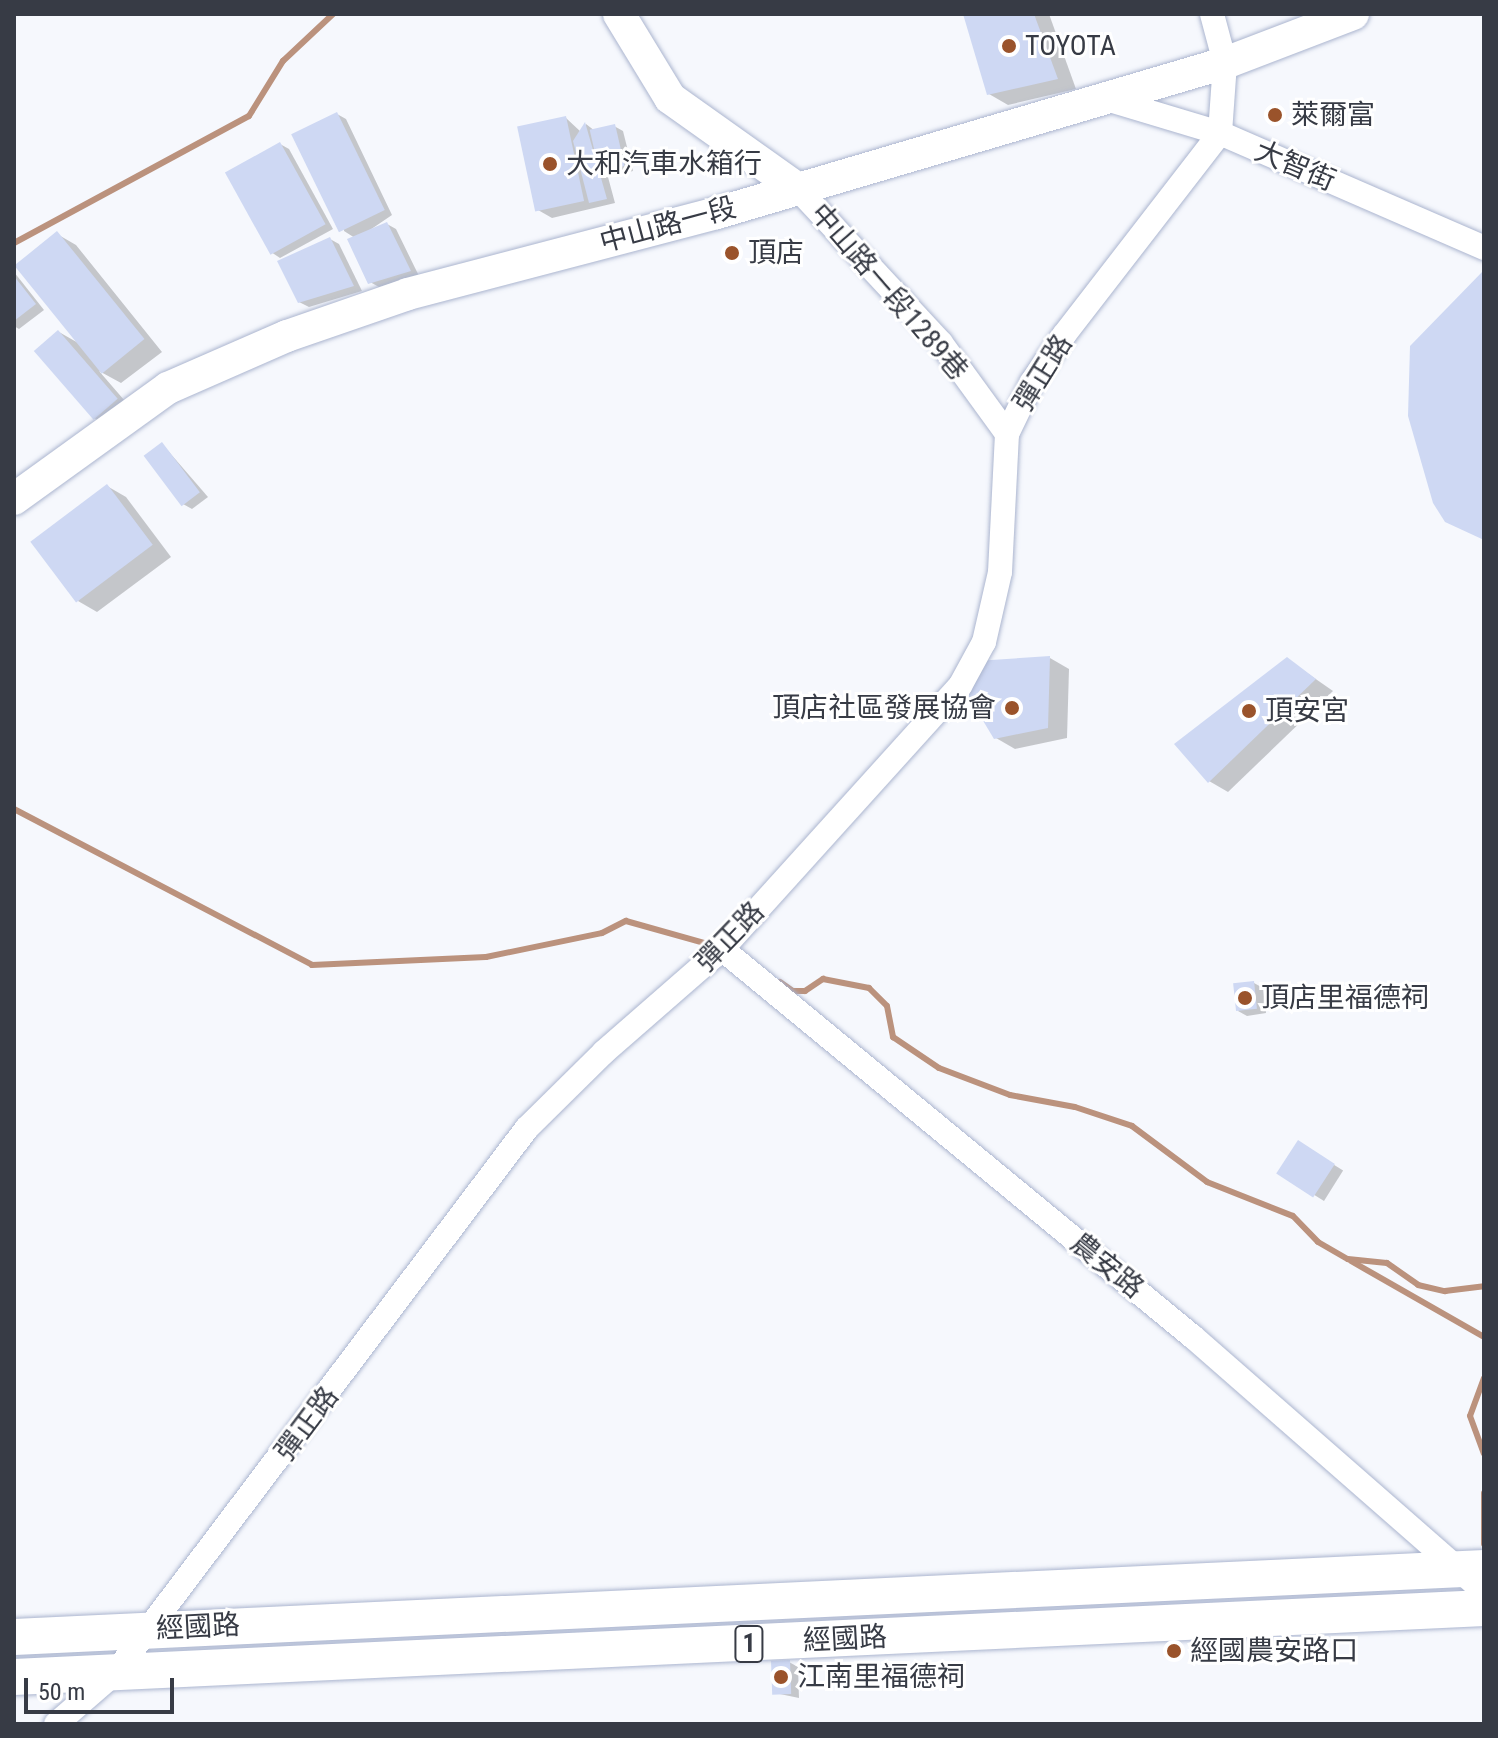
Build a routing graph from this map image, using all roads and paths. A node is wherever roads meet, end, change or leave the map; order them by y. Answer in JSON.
{"nodes":[{"id":1,"x":619,"y":14,"type":"edge"},
{"id":2,"x":1212,"y":14,"type":"edge"},
{"id":3,"x":1353,"y":14,"type":"edge"},
{"id":4,"x":1225,"y":63,"type":"junction"},
{"id":5,"x":1102,"y":98,"type":"junction"},
{"id":6,"x":1220,"y":133,"type":"junction"},
{"id":7,"x":798,"y":189,"type":"junction"},
{"id":8,"x":1484,"y":248,"type":"edge"},
{"id":9,"x":1007,"y":434,"type":"junction"},
{"id":10,"x":14,"y":499,"type":"edge"},
{"id":11,"x":722,"y":949,"type":"junction"},
{"id":12,"x":1476,"y":1576,"type":"edge"},
{"id":13,"x":1484,"y":1608,"type":"edge"},
{"id":14,"x":144,"y":1630,"type":"junction"},
{"id":15,"x":14,"y":1637,"type":"edge"},
{"id":16,"x":116,"y":1672,"type":"junction"},
{"id":17,"x":14,"y":1677,"type":"edge"},
{"id":18,"x":56,"y":1724,"type":"edge"}],
"edges":[{"from":1,"to":7,"type":"street"},
{"from":2,"to":4,"type":"street"},
{"from":3,"to":4,"type":"street","name":"中山路一段"},
{"from":4,"to":5,"type":"street","name":"中山路一段"},
{"from":4,"to":6,"type":"street"},
{"from":5,"to":6,"type":"street","name":"大智街"},
{"from":5,"to":7,"type":"street","name":"中山路一段"},
{"from":6,"to":8,"type":"street","name":"大智街"},
{"from":6,"to":9,"type":"street","name":"彈正路"},
{"from":7,"to":9,"type":"street","name":"中山路一段1289巷"},
{"from":7,"to":10,"type":"street","name":"中山路一段"},
{"from":9,"to":11,"type":"street","name":"彈正路"},
{"from":11,"to":12,"type":"street","name":"農安路"},
{"from":11,"to":14,"type":"street","name":"彈正路"},
{"from":12,"to":14,"type":"main road","name":"經國路","number":"1"},
{"from":13,"to":16,"type":"main road","name":"經國路","number":"1"},
{"from":14,"to":15,"type":"main road","name":"經國路","number":"1"},
{"from":14,"to":16,"type":"street","name":"彈正路"},
{"from":16,"to":17,"type":"main road","name":"經國路","number":"1"},
{"from":16,"to":18,"type":"street","name":"彈正路"}]}
